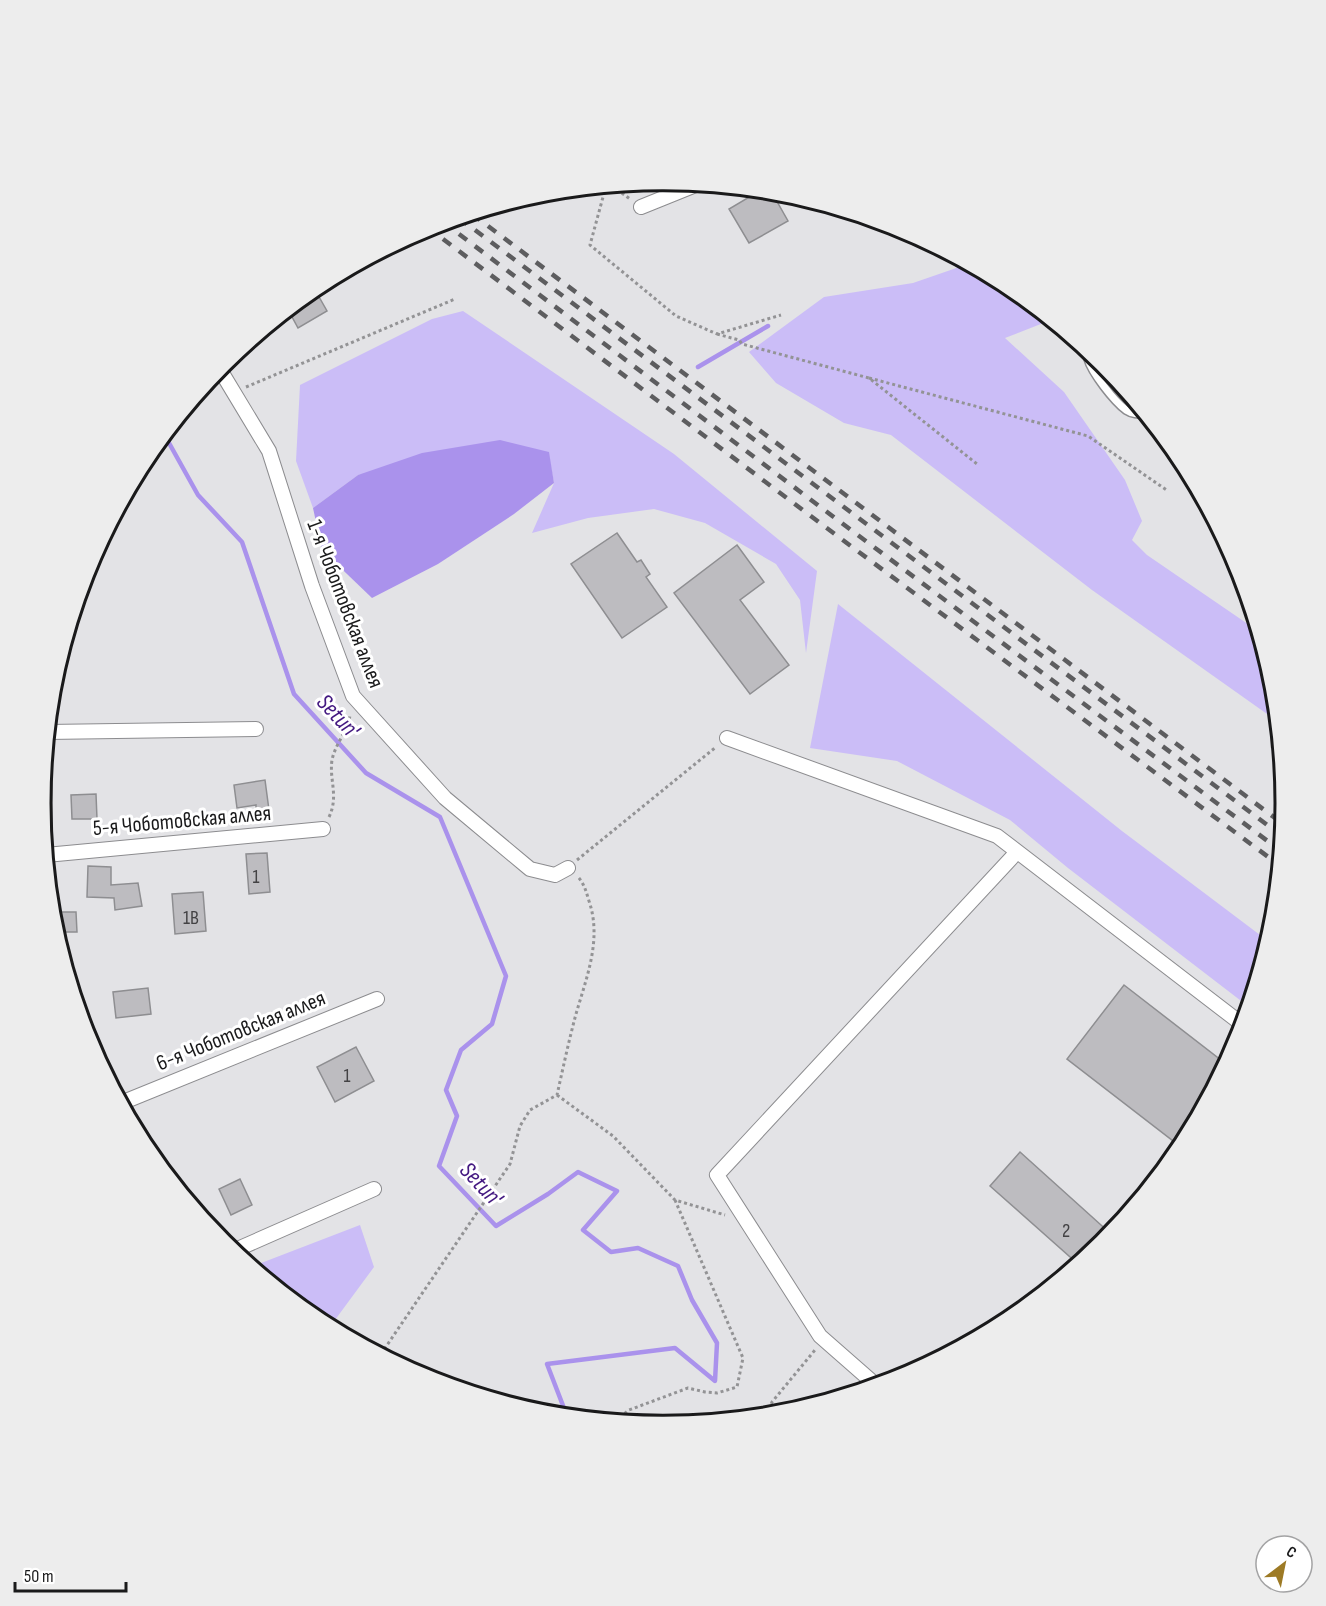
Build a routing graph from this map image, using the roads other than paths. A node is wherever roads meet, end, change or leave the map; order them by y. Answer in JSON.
{"nodes":[{"id":1,"x":680,"y":191,"type":"edge"},
{"id":2,"x":641,"y":207,"type":"road end"},
{"id":3,"x":1090,"y":364,"type":"edge"},
{"id":4,"x":224,"y":376,"type":"edge"},
{"id":5,"x":1135,"y":414,"type":"edge"},
{"id":6,"x":256,"y":729,"type":"dead end"},
{"id":7,"x":55,"y":732,"type":"edge"},
{"id":8,"x":727,"y":738,"type":"road end"},
{"id":9,"x":323,"y":829,"type":"road end"},
{"id":10,"x":1017,"y":852,"type":"junction"},
{"id":11,"x":53,"y":854,"type":"edge"},
{"id":12,"x":568,"y":868,"type":"road end"},
{"id":13,"x":377,"y":999,"type":"dead end"},
{"id":14,"x":1235,"y":1019,"type":"edge"},
{"id":15,"x":128,"y":1100,"type":"edge"},
{"id":16,"x":374,"y":1189,"type":"dead end"},
{"id":17,"x":242,"y":1247,"type":"edge"},
{"id":18,"x":869,"y":1379,"type":"edge"}],
"edges":[{"from":1,"to":2,"type":"street"},
{"from":3,"to":5,"type":"lane"},
{"from":4,"to":12,"type":"street","name":"1-я Чоботовская аллея"},
{"from":6,"to":7,"type":"street"},
{"from":8,"to":10,"type":"street"},
{"from":9,"to":11,"type":"street","name":"5-я Чоботовская аллея"},
{"from":10,"to":14,"type":"street"},
{"from":10,"to":18,"type":"street"},
{"from":13,"to":15,"type":"street","name":"6-я Чоботовская аллея"},
{"from":16,"to":17,"type":"street"}]}
